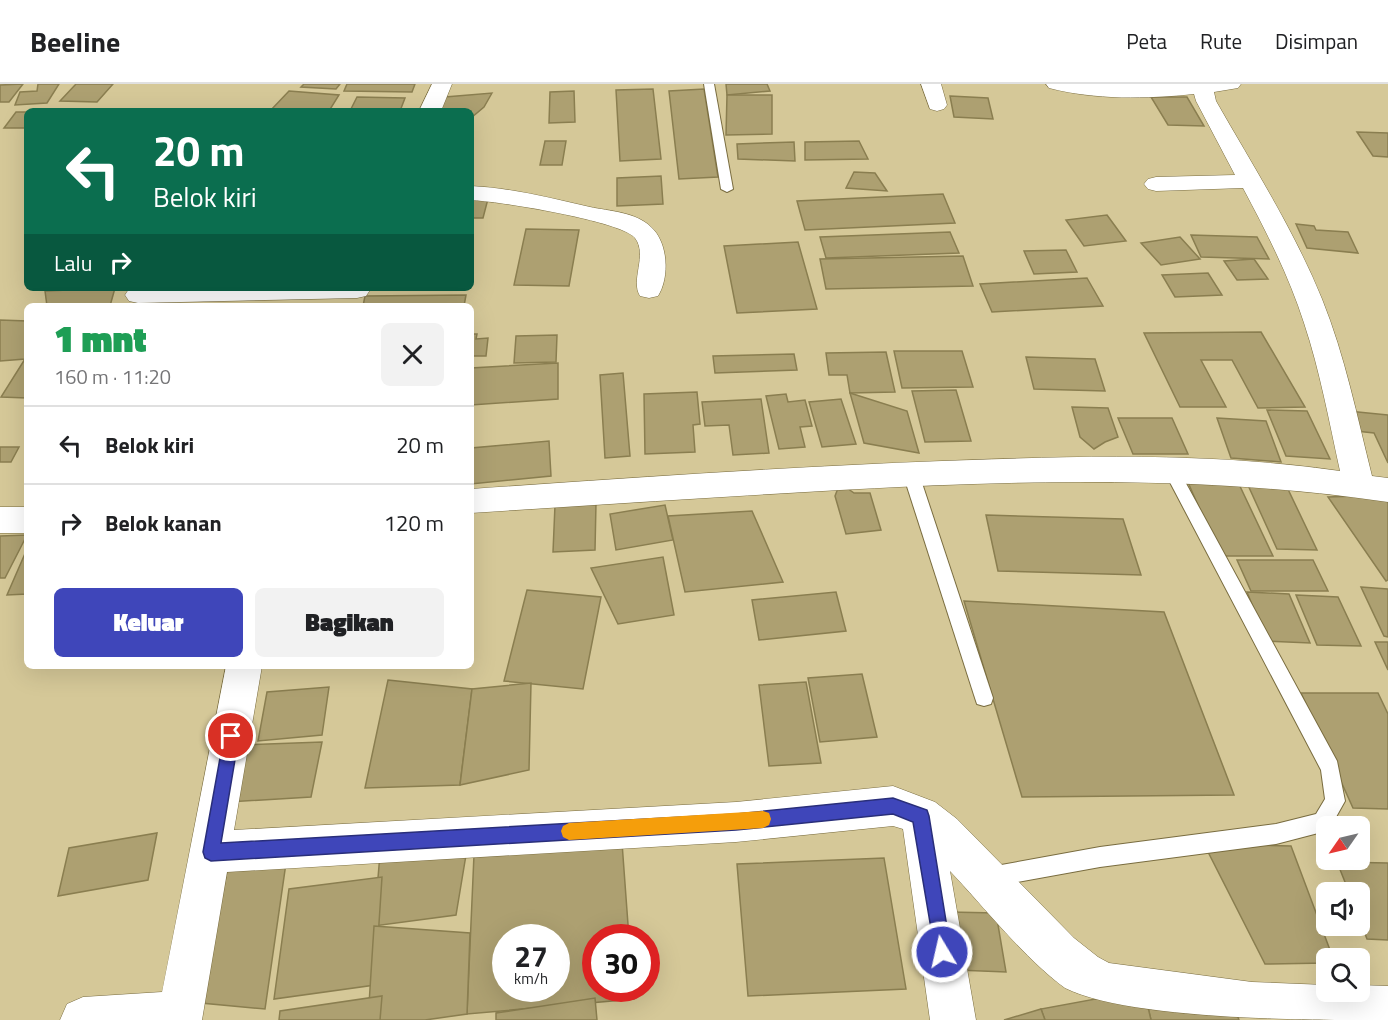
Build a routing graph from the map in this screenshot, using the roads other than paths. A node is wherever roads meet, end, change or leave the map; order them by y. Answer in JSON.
{"nodes":[{"id":1,"x":442,"y":84,"type":"edge"},
{"id":2,"x":710,"y":84,"type":"edge"},
{"id":3,"x":931,"y":84,"type":"edge"},
{"id":4,"x":1056,"y":84,"type":"edge"},
{"id":5,"x":1232,"y":84,"type":"edge"},
{"id":6,"x":1203,"y":86,"type":"junction"},
{"id":7,"x":937,"y":105,"type":"dead end"},
{"id":8,"x":431,"y":108,"type":"edge"},
{"id":9,"x":1250,"y":181,"type":"junction"},
{"id":10,"x":1156,"y":184,"type":"dead end"},
{"id":11,"x":727,"y":189,"type":"dead end"},
{"id":12,"x":474,"y":194,"type":"edge"},
{"id":13,"x":650,"y":290,"type":"dead end"},
{"id":14,"x":138,"y":295,"type":"dead end"},
{"id":15,"x":355,"y":295,"type":"edge"},
{"id":16,"x":1171,"y":469,"type":"junction"},
{"id":17,"x":911,"y":474,"type":"junction"},
{"id":18,"x":1374,"y":487,"type":"edge"},
{"id":19,"x":474,"y":501,"type":"edge"},
{"id":20,"x":0,"y":520,"type":"edge"},
{"id":21,"x":24,"y":520,"type":"edge"},
{"id":22,"x":243,"y":669,"type":"edge"},
{"id":23,"x":984,"y":698,"type":"dead end"},
{"id":24,"x":921,"y":816,"type":"junction"},
{"id":25,"x":211,"y":852,"type":"junction"},
{"id":26,"x":986,"y":877,"type":"junction"},
{"id":27,"x":1388,"y":1009,"type":"edge"},
{"id":28,"x":179,"y":1017,"type":"edge"},
{"id":29,"x":83,"y":1020,"type":"edge"},
{"id":30,"x":953,"y":1020,"type":"edge"}],
"edges":[{"from":1,"to":8,"type":"street"},
{"from":2,"to":11,"type":"lane"},
{"from":3,"to":7,"type":"street"},
{"from":4,"to":6,"type":"street"},
{"from":5,"to":6,"type":"street"},
{"from":6,"to":9,"type":"street"},
{"from":9,"to":10,"type":"street"},
{"from":9,"to":18,"type":"street"},
{"from":12,"to":13,"type":"street"},
{"from":14,"to":15,"type":"street"},
{"from":16,"to":17,"type":"street"},
{"from":16,"to":18,"type":"street"},
{"from":16,"to":26,"type":"lane"},
{"from":17,"to":19,"type":"street"},
{"from":17,"to":23,"type":"lane"},
{"from":20,"to":21,"type":"street"},
{"from":22,"to":25,"type":"street"},
{"from":24,"to":25,"type":"street"},
{"from":24,"to":26,"type":"street"},
{"from":24,"to":30,"type":"street"},
{"from":25,"to":28,"type":"street"},
{"from":26,"to":27,"type":"street"},
{"from":28,"to":29,"type":"street"}]}
